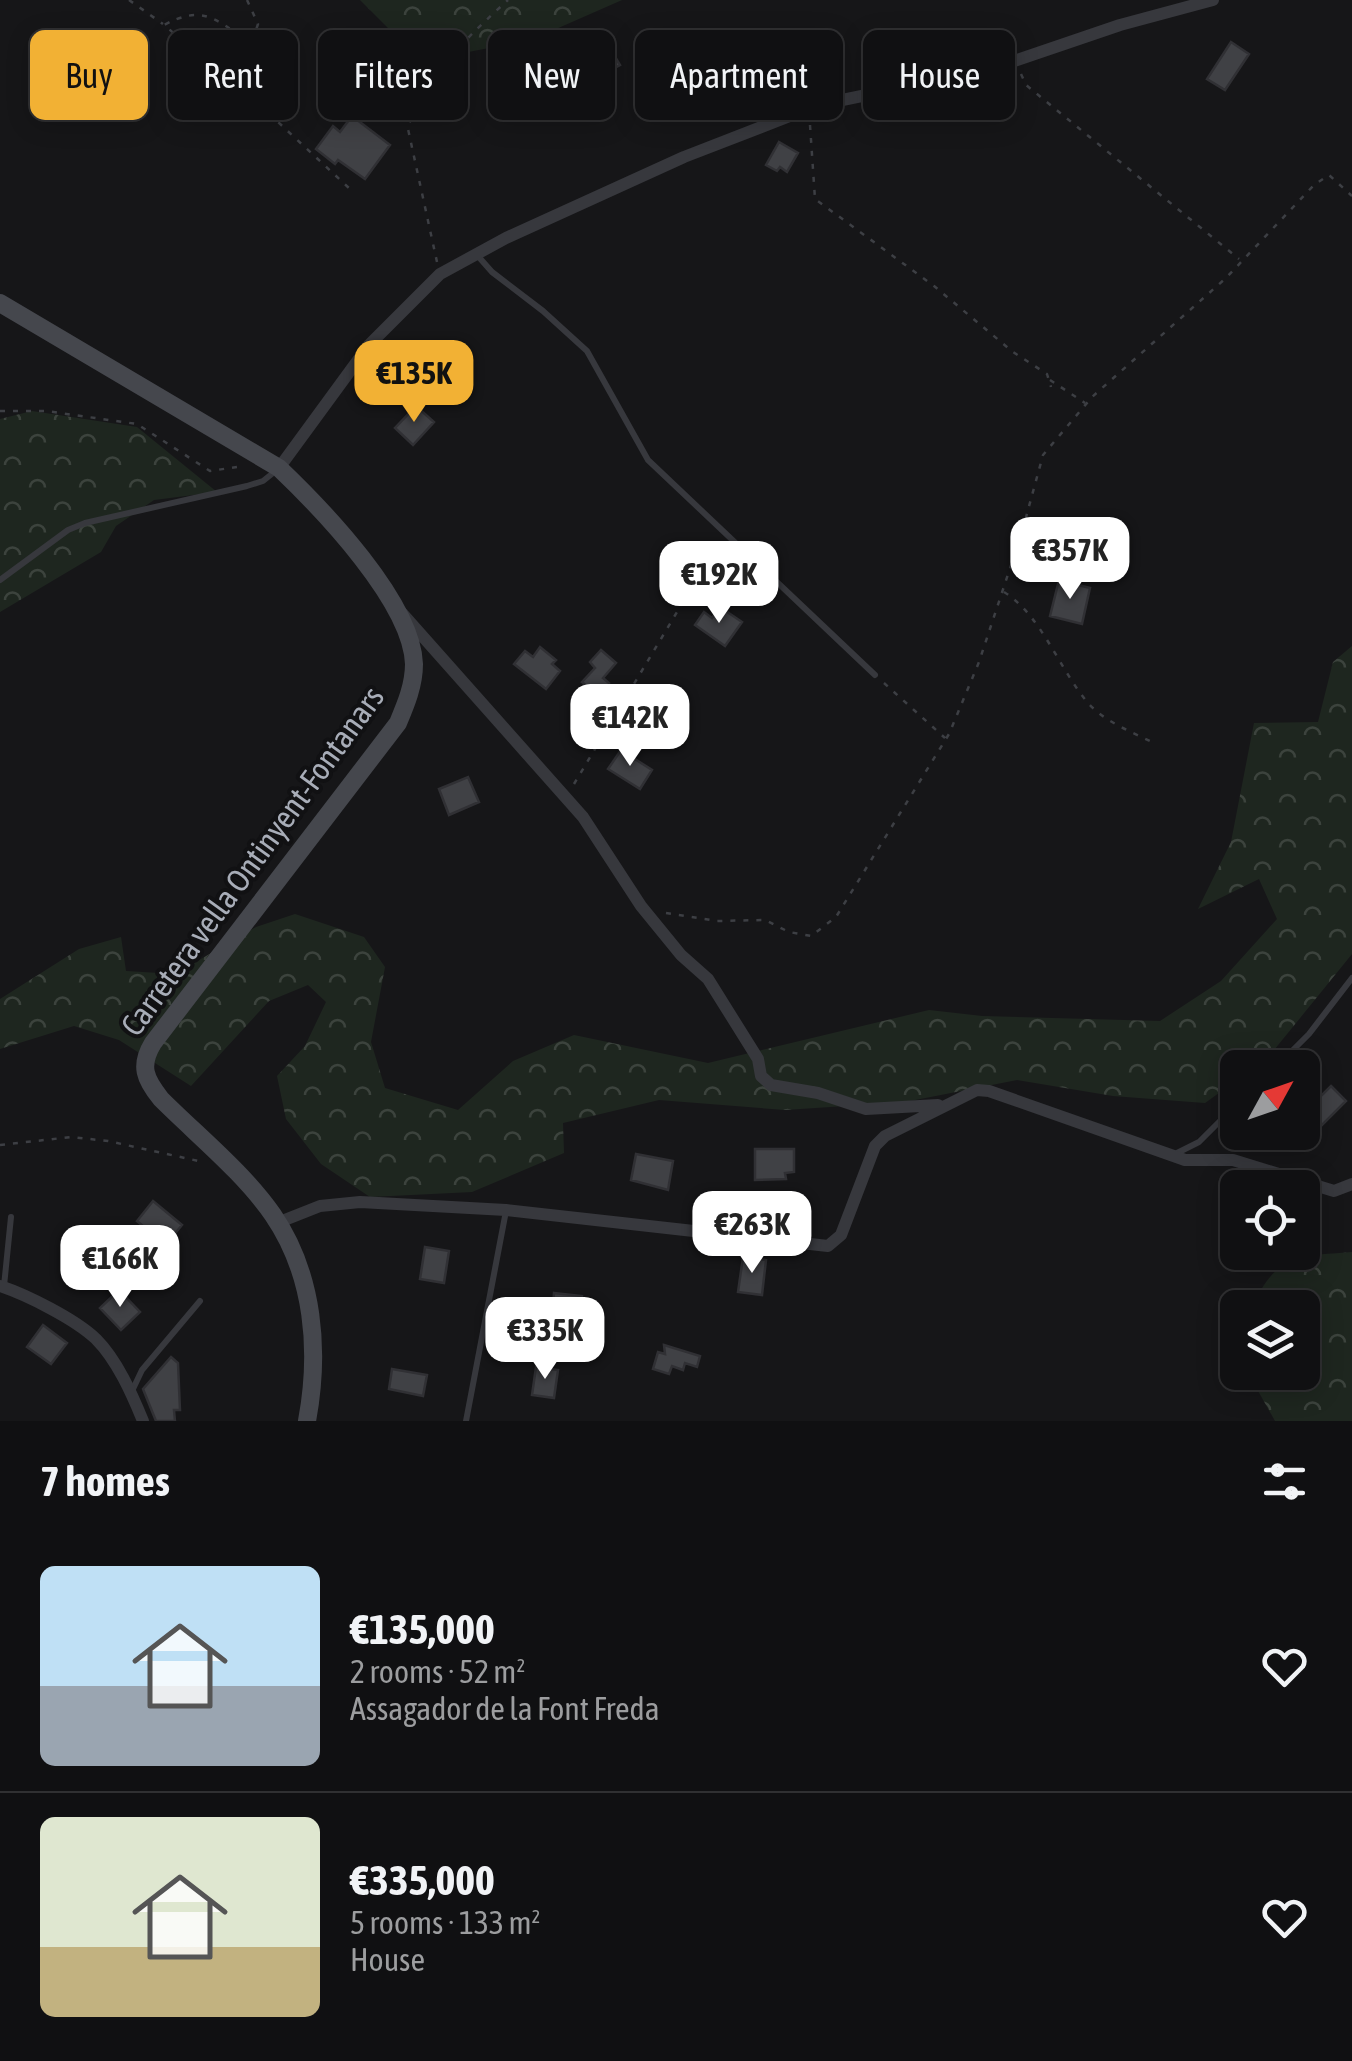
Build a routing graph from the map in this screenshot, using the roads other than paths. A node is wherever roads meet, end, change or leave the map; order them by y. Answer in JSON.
{"nodes":[{"id":1,"x":1212,"y":0,"type":"edge"},
{"id":2,"x":476,"y":254,"type":"junction"},
{"id":3,"x":0,"y":302,"type":"edge"},
{"id":4,"x":271,"y":464,"type":"junction"},
{"id":5,"x":0,"y":580,"type":"edge"},
{"id":6,"x":393,"y":605,"type":"junction"},
{"id":7,"x":876,"y":675,"type":"road end"},
{"id":8,"x":1352,"y":978,"type":"edge"},
{"id":9,"x":1294,"y":1050,"type":"edge"},
{"id":10,"x":945,"y":1104,"type":"junction"},
{"id":11,"x":1220,"y":1121,"type":"edge"},
{"id":12,"x":1169,"y":1156,"type":"junction"},
{"id":13,"x":1352,"y":1184,"type":"edge"},
{"id":14,"x":506,"y":1210,"type":"junction"},
{"id":15,"x":11,"y":1218,"type":"dead end"},
{"id":16,"x":277,"y":1223,"type":"junction"},
{"id":17,"x":2,"y":1287,"type":"edge"},
{"id":18,"x":200,"y":1302,"type":"dead end"},
{"id":19,"x":132,"y":1392,"type":"junction"},
{"id":20,"x":143,"y":1421,"type":"edge"},
{"id":21,"x":308,"y":1421,"type":"edge"},
{"id":22,"x":466,"y":1421,"type":"edge"}],
"edges":[{"from":1,"to":2,"type":"street"},
{"from":2,"to":4,"type":"street"},
{"from":2,"to":7,"type":"lane"},
{"from":3,"to":4,"type":"street","name":"Carretera vella Ontinyent-Fontanars"},
{"from":4,"to":5,"type":"lane"},
{"from":4,"to":6,"type":"street","name":"Carretera vella Ontinyent-Fontanars"},
{"from":6,"to":10,"type":"street"},
{"from":6,"to":16,"type":"street","name":"Carretera vella Ontinyent-Fontanars"},
{"from":8,"to":9,"type":"lane"},
{"from":10,"to":12,"type":"street"},
{"from":10,"to":14,"type":"street"},
{"from":11,"to":12,"type":"lane"},
{"from":12,"to":13,"type":"street"},
{"from":14,"to":16,"type":"street"},
{"from":14,"to":22,"type":"lane"},
{"from":15,"to":17,"type":"lane"},
{"from":16,"to":21,"type":"street","name":"Carretera vella Ontinyent-Fontanars"},
{"from":17,"to":19,"type":"street"},
{"from":18,"to":19,"type":"lane"},
{"from":19,"to":20,"type":"street"}]}
